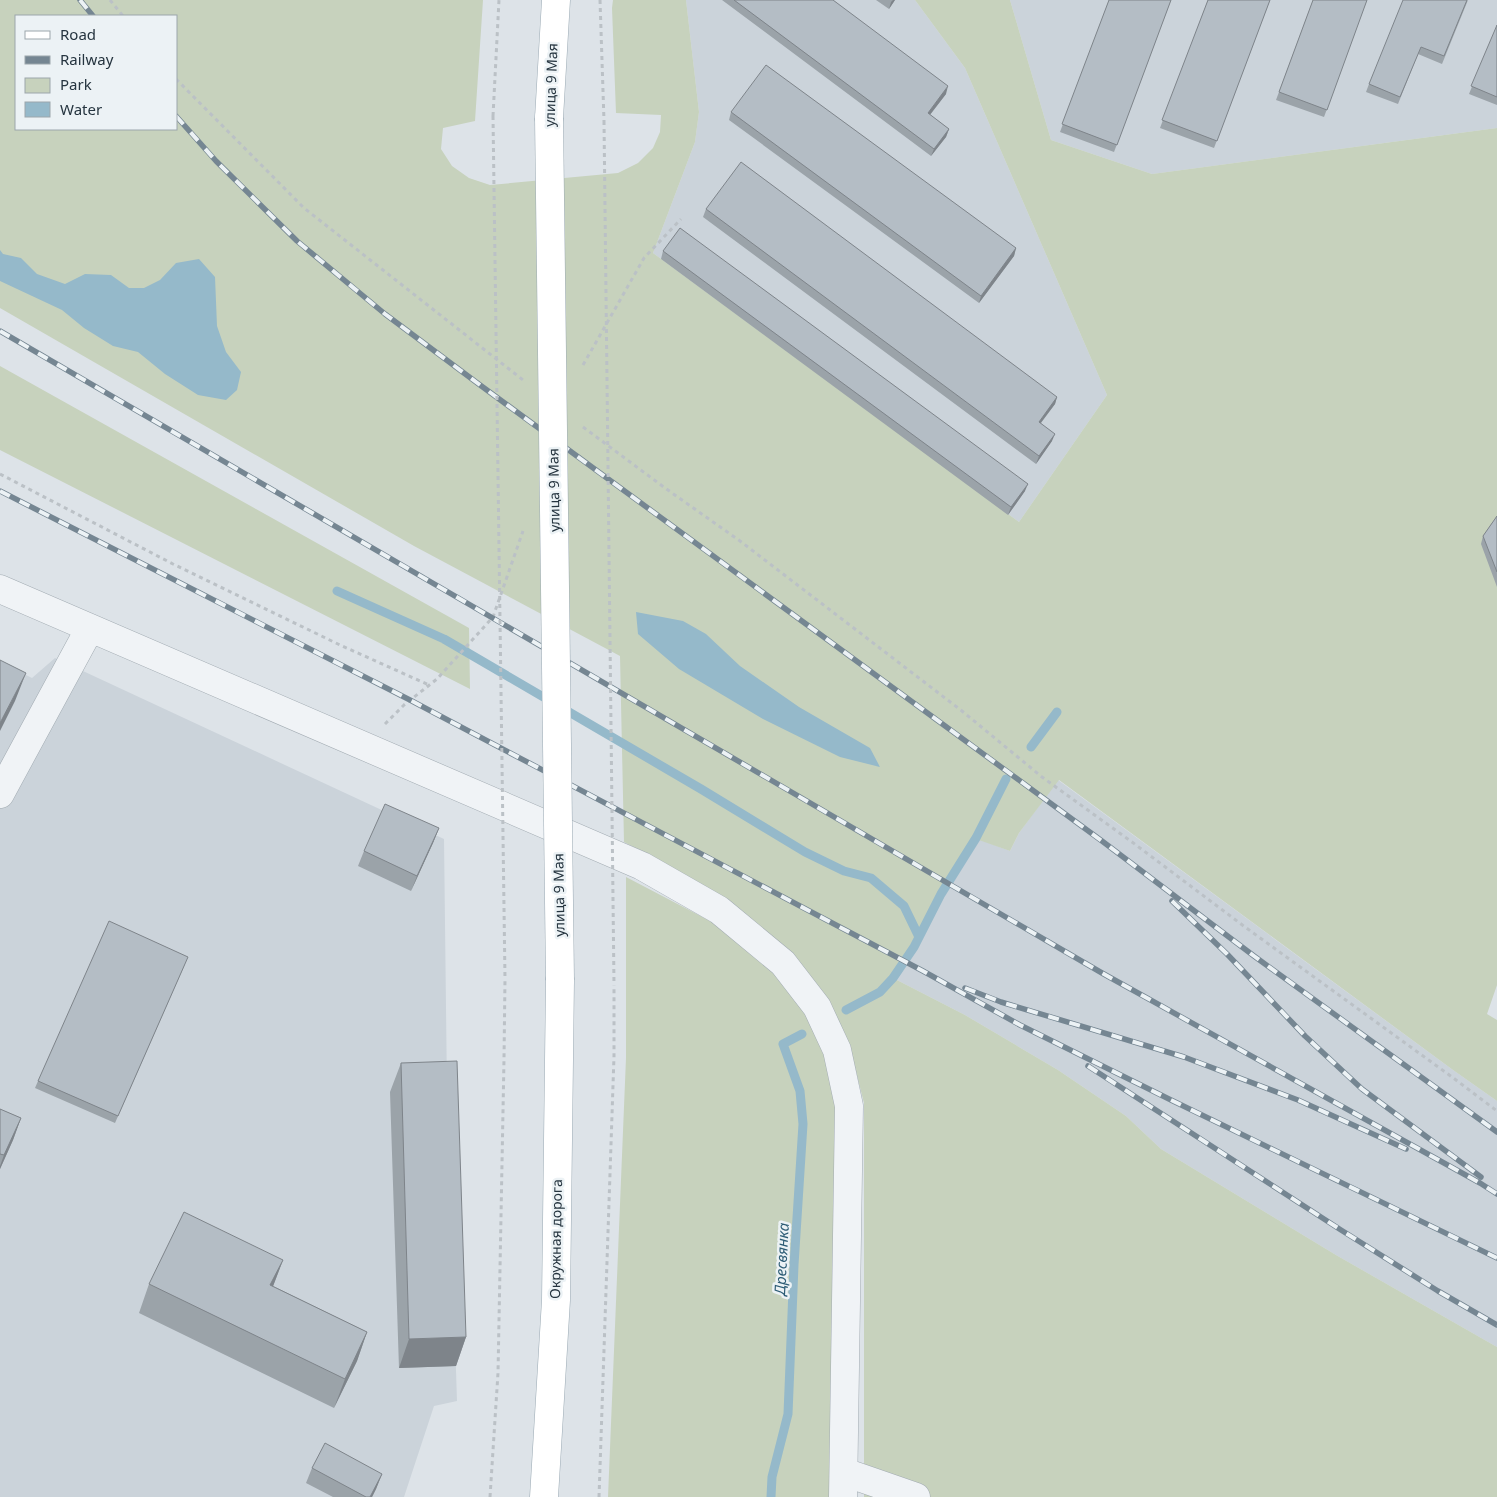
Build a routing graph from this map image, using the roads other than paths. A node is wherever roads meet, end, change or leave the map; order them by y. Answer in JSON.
{"nodes":[{"id":1,"x":556,"y":0,"type":"edge"},
{"id":2,"x":0,"y":589,"type":"edge"},
{"id":3,"x":90,"y":628,"type":"junction"},
{"id":4,"x":0,"y":794,"type":"edge"},
{"id":5,"x":560,"y":980,"type":"joint"},
{"id":6,"x":844,"y":1485,"type":"edge"},
{"id":7,"x":544,"y":1497,"type":"edge"},
{"id":8,"x":916,"y":1497,"type":"edge"}],
"edges":[{"from":1,"to":5,"type":"main road","name":"улица 9 Мая","bridge":true},
{"from":2,"to":3,"type":"lane"},
{"from":3,"to":4,"type":"lane"},
{"from":3,"to":6,"type":"lane"},
{"from":5,"to":7,"type":"main road","name":"Окружная дорога"},
{"from":6,"to":8,"type":"lane"}]}
